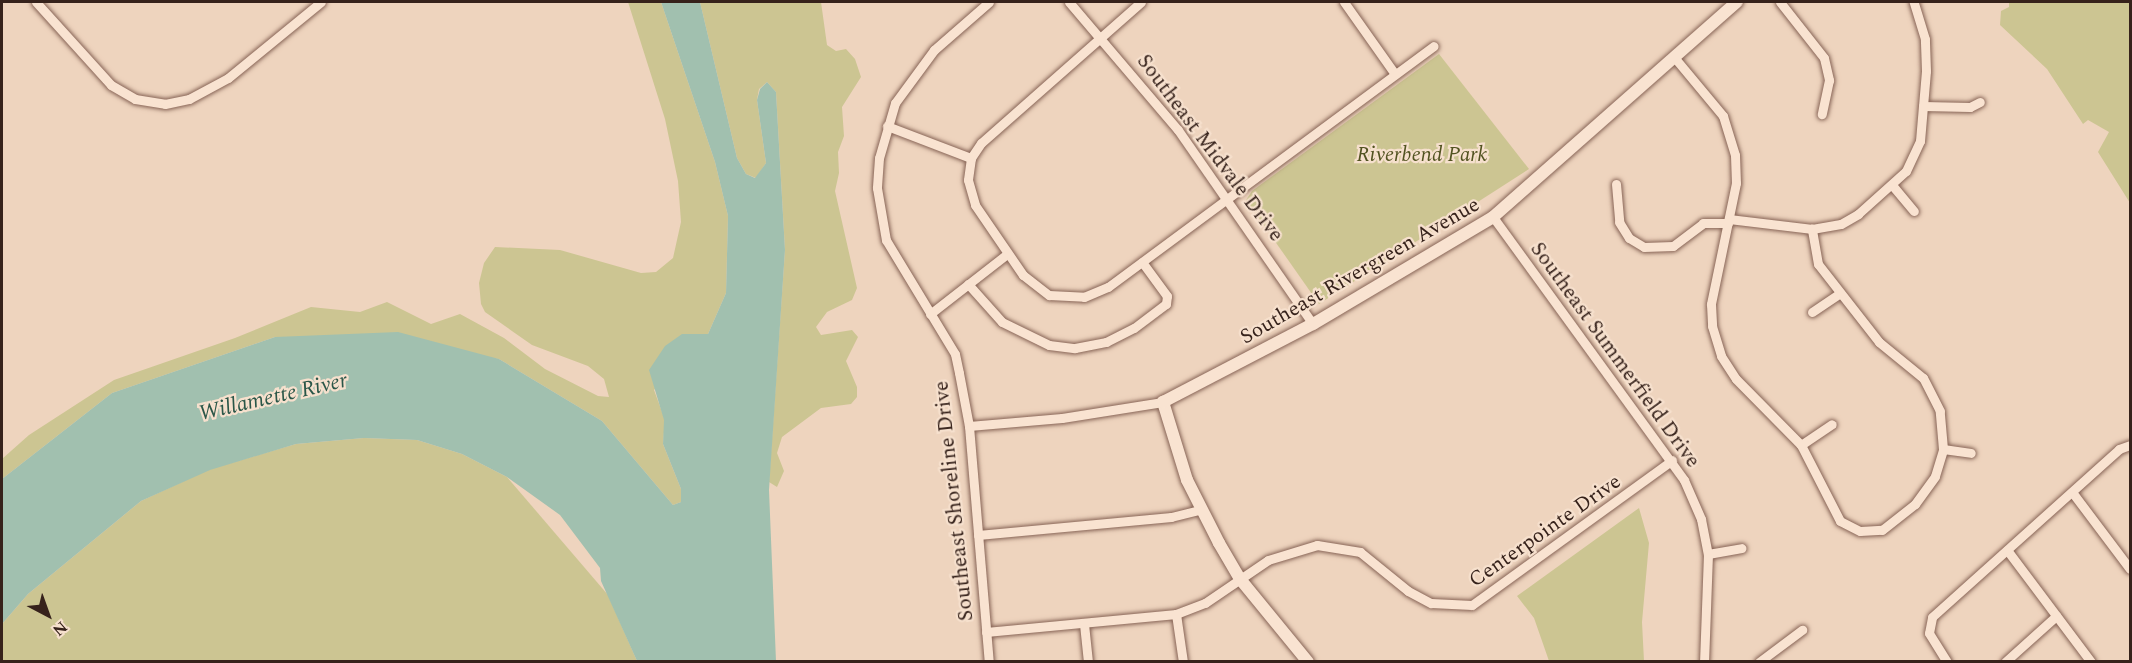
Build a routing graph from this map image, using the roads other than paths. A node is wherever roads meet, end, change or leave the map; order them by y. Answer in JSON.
{"nodes":[{"id":1,"x":36,"y":2,"type":"edge"},
{"id":2,"x":321,"y":2,"type":"edge"},
{"id":3,"x":988,"y":2,"type":"edge"},
{"id":4,"x":1069,"y":2,"type":"edge"},
{"id":5,"x":1141,"y":2,"type":"edge"},
{"id":6,"x":1344,"y":2,"type":"edge"},
{"id":7,"x":1737,"y":2,"type":"edge"},
{"id":8,"x":1780,"y":2,"type":"edge"},
{"id":9,"x":1914,"y":2,"type":"edge"},
{"id":10,"x":1101,"y":38,"type":"junction"},
{"id":11,"x":1434,"y":46,"type":"dead end"},
{"id":12,"x":1674,"y":57,"type":"junction"},
{"id":13,"x":1395,"y":74,"type":"junction"},
{"id":14,"x":1980,"y":102,"type":"dead end"},
{"id":15,"x":1923,"y":106,"type":"junction"},
{"id":16,"x":1822,"y":114,"type":"dead end"},
{"id":17,"x":887,"y":126,"type":"junction"},
{"id":18,"x":970,"y":158,"type":"junction"},
{"id":19,"x":1616,"y":184,"type":"dead end"},
{"id":20,"x":1892,"y":185,"type":"junction"},
{"id":21,"x":1227,"y":200,"type":"junction"},
{"id":22,"x":1914,"y":211,"type":"dead end"},
{"id":23,"x":1492,"y":217,"type":"junction"},
{"id":24,"x":1729,"y":221,"type":"junction"},
{"id":25,"x":1812,"y":229,"type":"junction"},
{"id":26,"x":1007,"y":254,"type":"junction"},
{"id":27,"x":1142,"y":262,"type":"junction"},
{"id":28,"x":968,"y":284,"type":"junction"},
{"id":29,"x":1840,"y":293,"type":"junction"},
{"id":30,"x":1812,"y":312,"type":"dead end"},
{"id":31,"x":930,"y":314,"type":"junction"},
{"id":32,"x":1313,"y":324,"type":"junction"},
{"id":33,"x":1163,"y":402,"type":"junction"},
{"id":34,"x":1832,"y":424,"type":"dead end"},
{"id":35,"x":969,"y":426,"type":"junction"},
{"id":36,"x":1801,"y":445,"type":"junction"},
{"id":37,"x":2130,"y":445,"type":"edge"},
{"id":38,"x":1943,"y":449,"type":"junction"},
{"id":39,"x":1971,"y":453,"type":"dead end"},
{"id":40,"x":1672,"y":460,"type":"junction"},
{"id":41,"x":2072,"y":492,"type":"junction"},
{"id":42,"x":1200,"y":510,"type":"junction"},
{"id":43,"x":978,"y":535,"type":"junction"},
{"id":44,"x":1742,"y":548,"type":"dead end"},
{"id":45,"x":2007,"y":550,"type":"junction"},
{"id":46,"x":1708,"y":554,"type":"junction"},
{"id":47,"x":2130,"y":569,"type":"edge"},
{"id":48,"x":1240,"y":579,"type":"junction"},
{"id":49,"x":1176,"y":614,"type":"junction"},
{"id":50,"x":2056,"y":616,"type":"junction"},
{"id":51,"x":1084,"y":624,"type":"junction"},
{"id":52,"x":1802,"y":630,"type":"dead end"},
{"id":53,"x":986,"y":632,"type":"junction"},
{"id":54,"x":989,"y":662,"type":"edge"},
{"id":55,"x":1088,"y":662,"type":"edge"},
{"id":56,"x":1184,"y":662,"type":"edge"},
{"id":57,"x":1308,"y":662,"type":"edge"},
{"id":58,"x":1704,"y":662,"type":"edge"},
{"id":59,"x":1759,"y":662,"type":"edge"},
{"id":60,"x":1947,"y":662,"type":"edge"},
{"id":61,"x":2005,"y":662,"type":"edge"},
{"id":62,"x":2091,"y":662,"type":"edge"}],
"edges":[{"from":1,"to":2,"type":"street"},
{"from":3,"to":17,"type":"street","name":"Southeast Shoreline Drive"},
{"from":4,"to":10,"type":"street","name":"Southeast Midvale Drive"},
{"from":5,"to":10,"type":"street"},
{"from":6,"to":13,"type":"street"},
{"from":7,"to":12,"type":"street","name":"Southeast Rivergreen Avenue"},
{"from":8,"to":16,"type":"street"},
{"from":9,"to":15,"type":"street"},
{"from":10,"to":18,"type":"street"},
{"from":10,"to":21,"type":"street","name":"Southeast Midvale Drive"},
{"from":11,"to":13,"type":"street"},
{"from":12,"to":23,"type":"street","name":"Southeast Rivergreen Avenue"},
{"from":12,"to":24,"type":"street"},
{"from":13,"to":21,"type":"street"},
{"from":14,"to":15,"type":"street"},
{"from":15,"to":20,"type":"street"},
{"from":17,"to":18,"type":"street"},
{"from":17,"to":31,"type":"street","name":"Southeast Shoreline Drive"},
{"from":18,"to":26,"type":"street"},
{"from":19,"to":24,"type":"street"},
{"from":20,"to":22,"type":"street"},
{"from":20,"to":25,"type":"street"},
{"from":21,"to":27,"type":"street"},
{"from":21,"to":32,"type":"street","name":"Southeast Midvale Drive"},
{"from":23,"to":32,"type":"street","name":"Southeast Rivergreen Avenue"},
{"from":23,"to":40,"type":"street","name":"Southeast Summerfield Drive"},
{"from":24,"to":25,"type":"street"},
{"from":24,"to":36,"type":"street"},
{"from":25,"to":29,"type":"street"},
{"from":26,"to":27,"type":"street"},
{"from":26,"to":28,"type":"street"},
{"from":27,"to":28,"type":"street"},
{"from":28,"to":31,"type":"street"},
{"from":29,"to":30,"type":"street"},
{"from":29,"to":38,"type":"street"},
{"from":31,"to":35,"type":"street","name":"Southeast Shoreline Drive"},
{"from":32,"to":33,"type":"street","name":"Southeast Rivergreen Avenue"},
{"from":33,"to":35,"type":"street","name":"Southeast Rivergreen Avenue"},
{"from":33,"to":42,"type":"street"},
{"from":34,"to":36,"type":"street"},
{"from":35,"to":43,"type":"street","name":"Southeast Shoreline Drive"},
{"from":36,"to":38,"type":"street"},
{"from":37,"to":41,"type":"street"},
{"from":38,"to":39,"type":"street"},
{"from":40,"to":46,"type":"street","name":"Southeast Summerfield Drive"},
{"from":40,"to":48,"type":"street","name":"Centerpointe Drive"},
{"from":41,"to":45,"type":"street"},
{"from":41,"to":47,"type":"street"},
{"from":42,"to":43,"type":"street"},
{"from":42,"to":48,"type":"street"},
{"from":43,"to":53,"type":"street","name":"Southeast Shoreline Drive"},
{"from":44,"to":46,"type":"street"},
{"from":45,"to":50,"type":"street"},
{"from":45,"to":60,"type":"street"},
{"from":46,"to":58,"type":"street","name":"Southeast Summerfield Drive"},
{"from":48,"to":49,"type":"street","name":"Centerpointe Drive"},
{"from":48,"to":57,"type":"street"},
{"from":49,"to":51,"type":"street","name":"Centerpointe Drive"},
{"from":49,"to":56,"type":"street"},
{"from":50,"to":61,"type":"street"},
{"from":50,"to":62,"type":"street"},
{"from":51,"to":53,"type":"street","name":"Centerpointe Drive"},
{"from":51,"to":55,"type":"street"},
{"from":52,"to":59,"type":"street"},
{"from":53,"to":54,"type":"street","name":"Southeast Shoreline Drive"}]}
